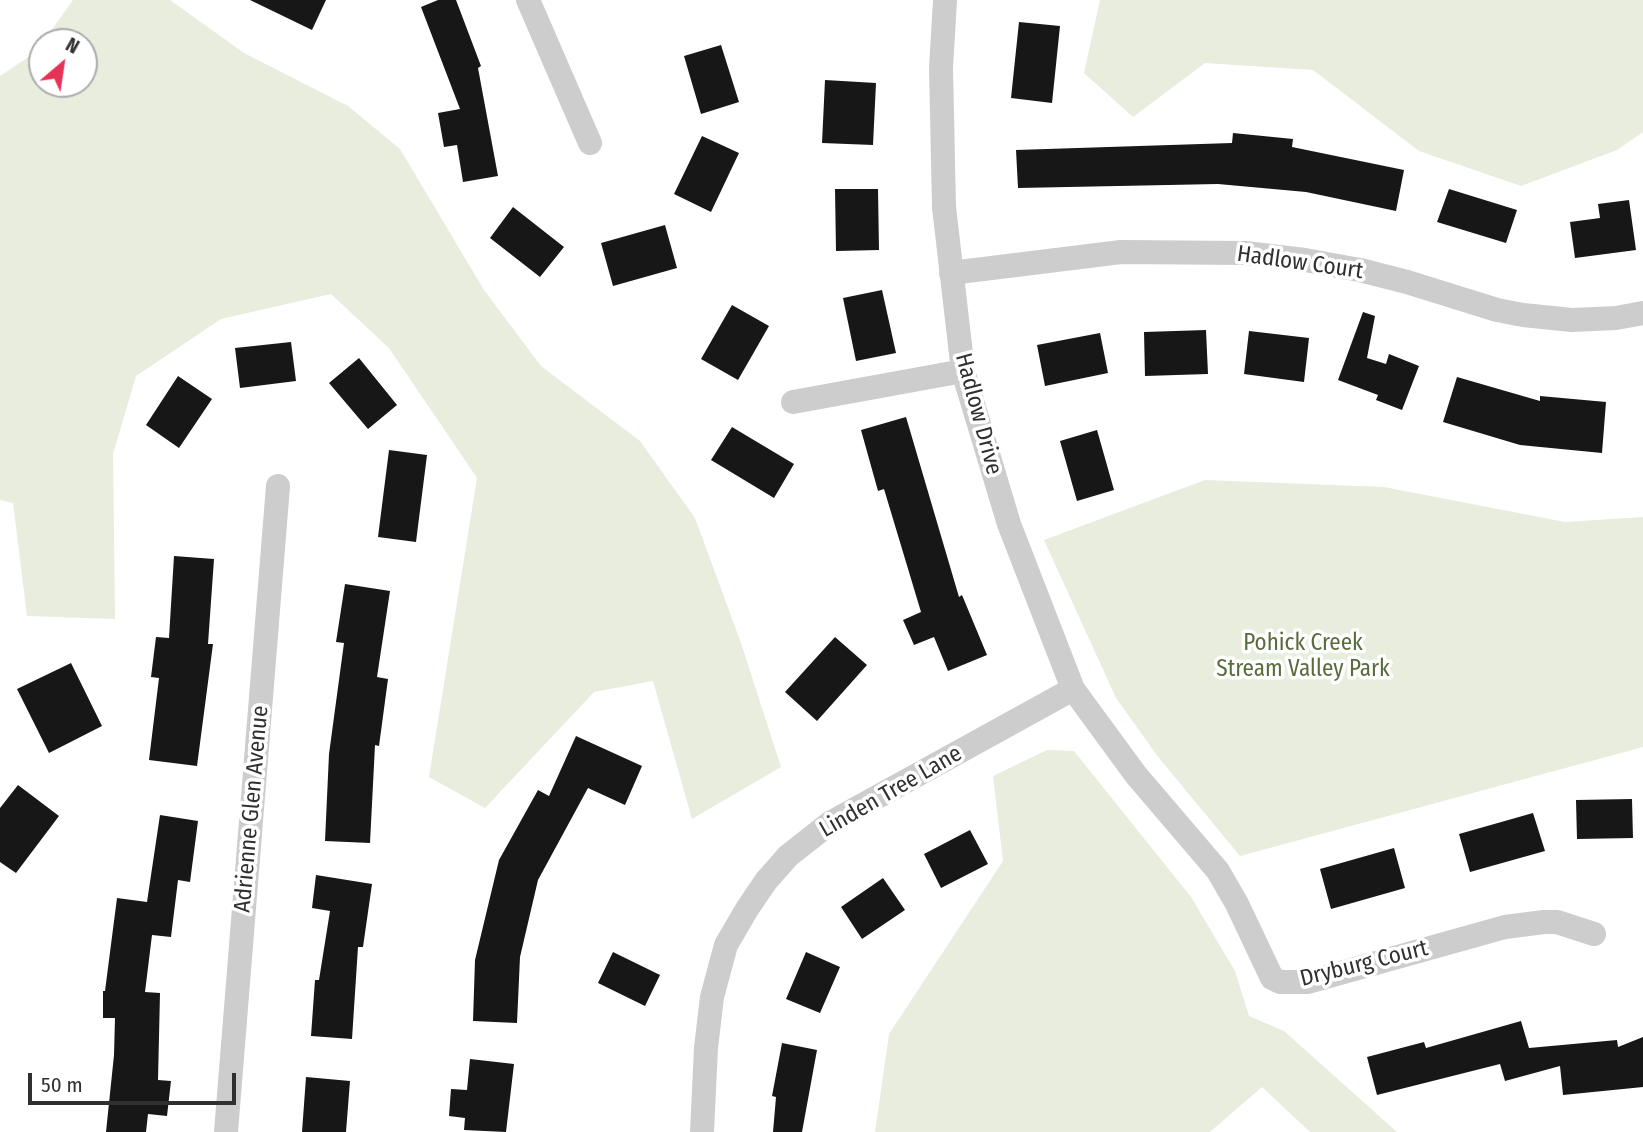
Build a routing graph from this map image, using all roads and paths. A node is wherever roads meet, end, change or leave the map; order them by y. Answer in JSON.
{"nodes":[{"id":1,"x":528,"y":0,"type":"edge"},
{"id":2,"x":945,"y":0,"type":"edge"},
{"id":3,"x":590,"y":143,"type":"dead end"},
{"id":4,"x":951,"y":273,"type":"junction"},
{"id":5,"x":1643,"y":313,"type":"edge"},
{"id":6,"x":963,"y":371,"type":"junction"},
{"id":7,"x":793,"y":402,"type":"dead end"},
{"id":8,"x":278,"y":486,"type":"dead end"},
{"id":9,"x":1073,"y":689,"type":"junction"},
{"id":10,"x":1123,"y":757,"type":"joint"},
{"id":11,"x":1594,"y":934,"type":"dead end"},
{"id":12,"x":226,"y":1132,"type":"edge"},
{"id":13,"x":702,"y":1132,"type":"edge"}],
"edges":[{"from":1,"to":3,"type":"street"},
{"from":2,"to":4,"type":"street","name":"Hadlow Drive"},
{"from":4,"to":5,"type":"street","name":"Hadlow Court"},
{"from":4,"to":6,"type":"street","name":"Hadlow Drive"},
{"from":6,"to":7,"type":"street"},
{"from":6,"to":9,"type":"street","name":"Hadlow Drive"},
{"from":8,"to":12,"type":"street","name":"Adrienne Glen Avenue"},
{"from":9,"to":10,"type":"street","name":"Hadlow Drive"},
{"from":9,"to":13,"type":"street","name":"Linden Tree Lane"},
{"from":10,"to":11,"type":"street","name":"Dryburg Court"}]}
